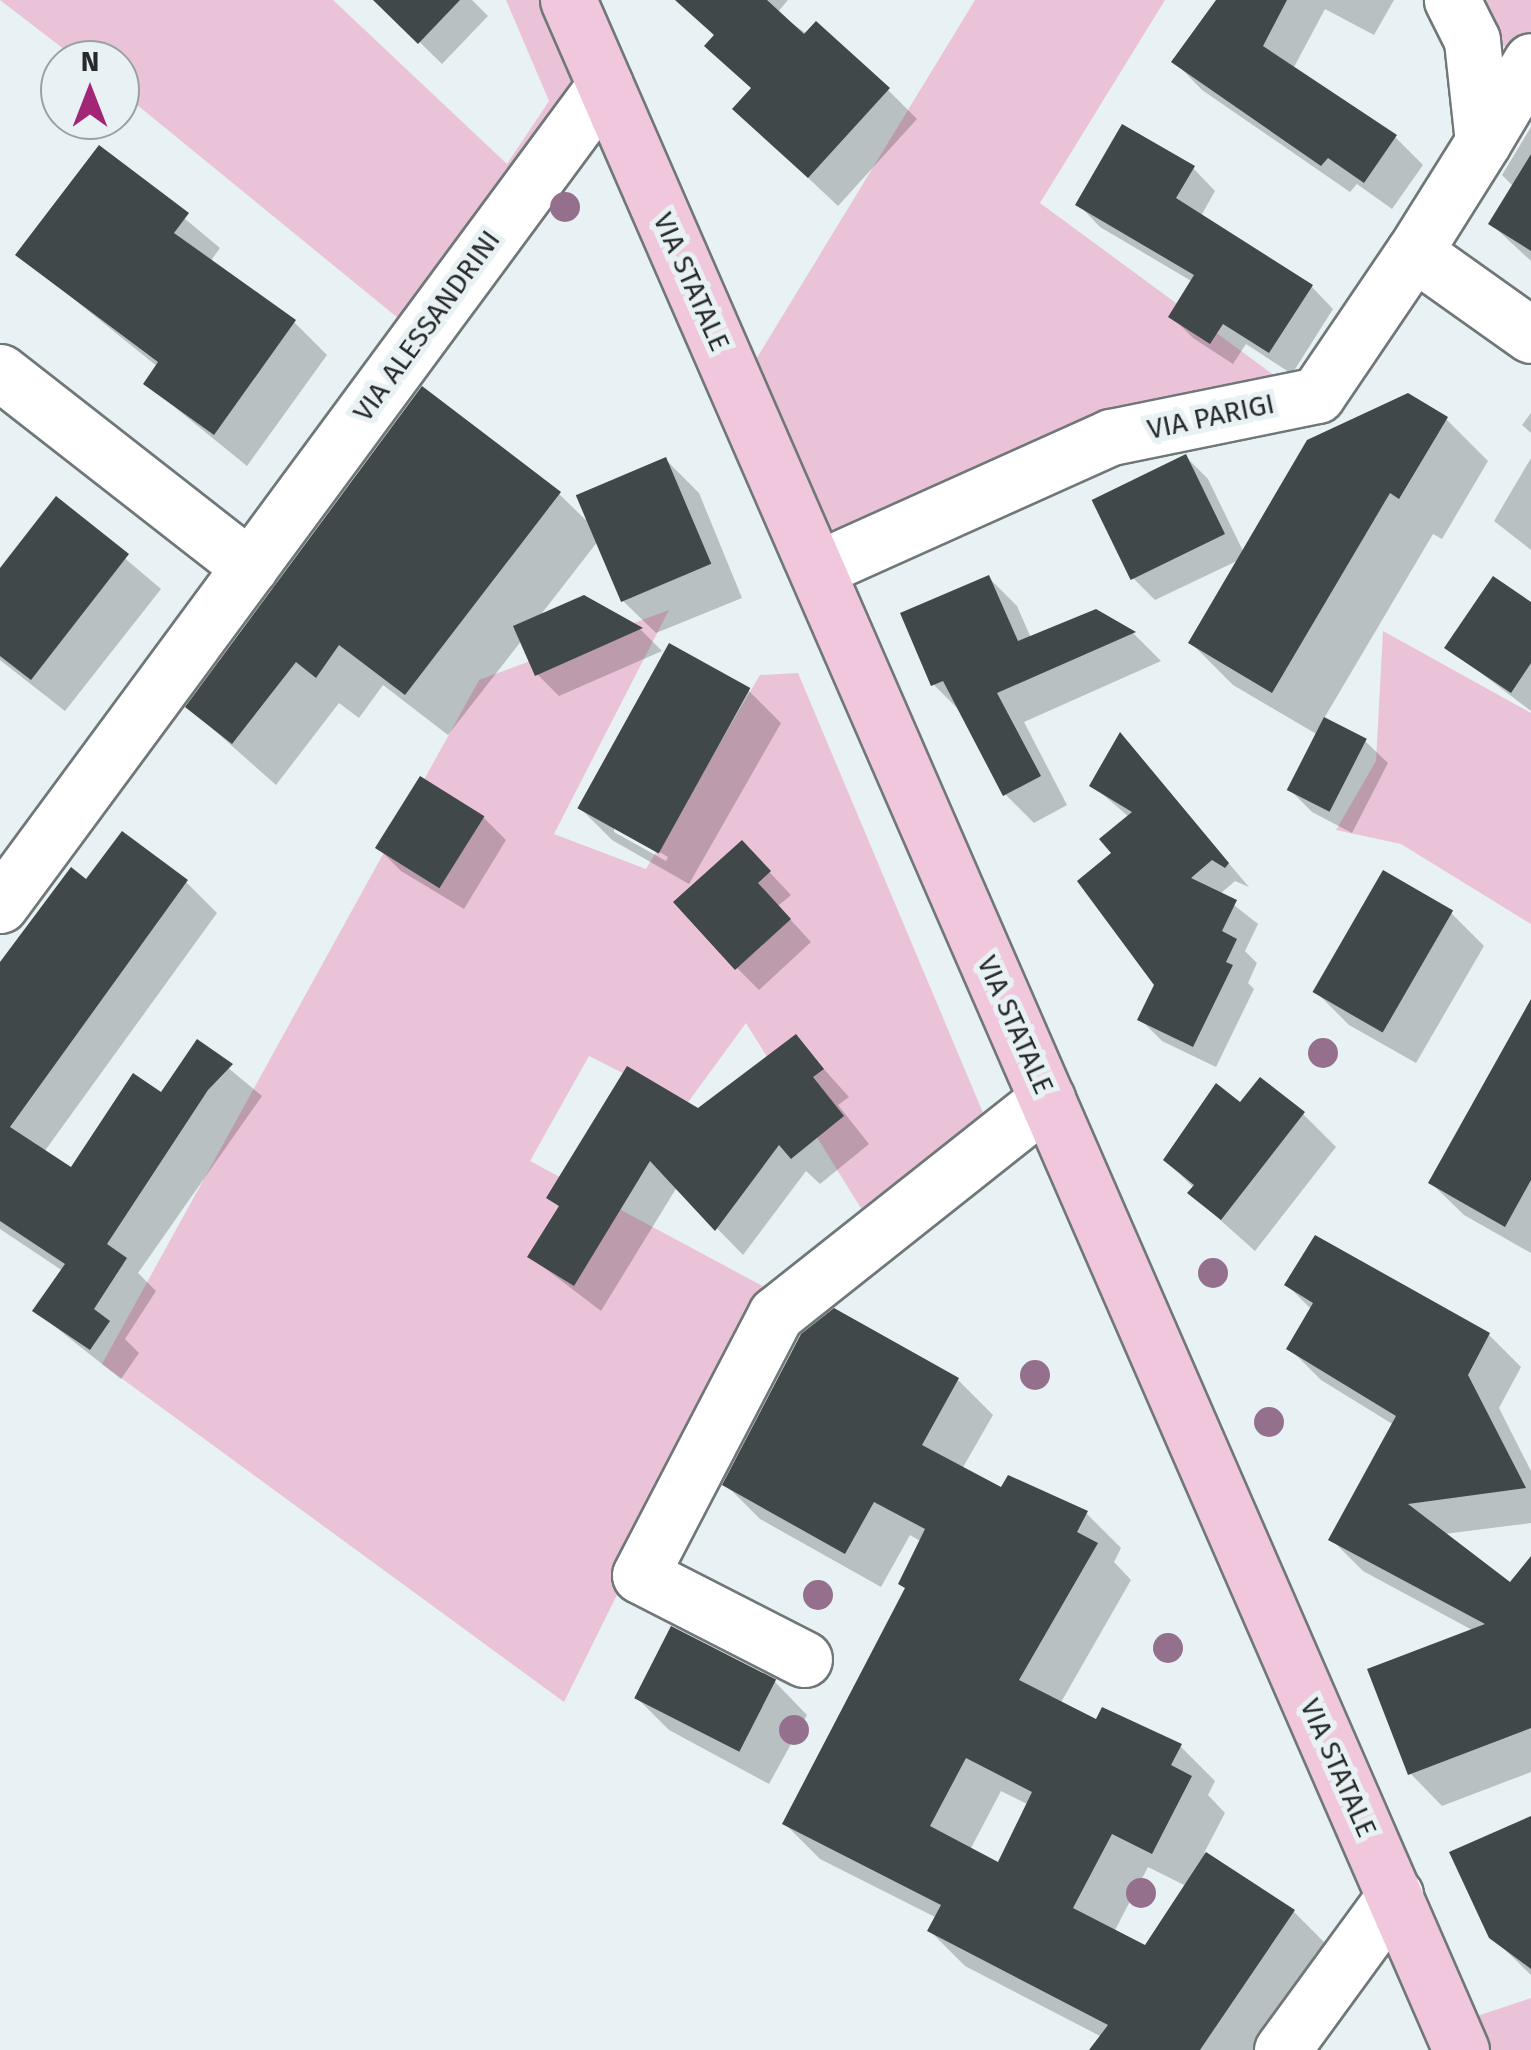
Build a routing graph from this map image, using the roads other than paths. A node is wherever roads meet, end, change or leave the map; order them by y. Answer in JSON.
{"nodes":[{"id":1,"x":568,"y":0,"type":"edge"},
{"id":2,"x":1452,"y":0,"type":"edge"},
{"id":3,"x":1531,"y":61,"type":"edge"},
{"id":4,"x":605,"y":85,"type":"junction"},
{"id":5,"x":1483,"y":142,"type":"junction"},
{"id":6,"x":1414,"y":252,"type":"junction"},
{"id":7,"x":1531,"y":335,"type":"edge"},
{"id":8,"x":0,"y":372,"type":"edge"},
{"id":9,"x":250,"y":567,"type":"junction"},
{"id":10,"x":816,"y":569,"type":"junction"},
{"id":11,"x":0,"y":906,"type":"edge"},
{"id":12,"x":1048,"y":1098,"type":"junction"},
{"id":13,"x":804,"y":1659,"type":"dead end"},
{"id":14,"x":1395,"y":1894,"type":"junction"},
{"id":15,"x":1282,"y":2050,"type":"edge"},
{"id":16,"x":1462,"y":2050,"type":"edge"}],
"edges":[{"from":1,"to":4,"type":"main road","name":"VIA STATALE"},
{"from":2,"to":5,"type":"street"},
{"from":3,"to":5,"type":"street","name":"VIA PARIGI"},
{"from":4,"to":9,"type":"street","name":"VIA ALESSANDRINI"},
{"from":4,"to":10,"type":"main road","name":"VIA STATALE"},
{"from":5,"to":6,"type":"street","name":"VIA PARIGI"},
{"from":6,"to":7,"type":"street"},
{"from":6,"to":10,"type":"street","name":"VIA PARIGI"},
{"from":8,"to":9,"type":"street"},
{"from":9,"to":11,"type":"street","name":"VIA ALESSANDRINI"},
{"from":10,"to":12,"type":"main road","name":"VIA STATALE"},
{"from":12,"to":13,"type":"street"},
{"from":12,"to":14,"type":"main road","name":"VIA STATALE"},
{"from":14,"to":15,"type":"street"},
{"from":14,"to":16,"type":"main road","name":"VIA STATALE"}]}
